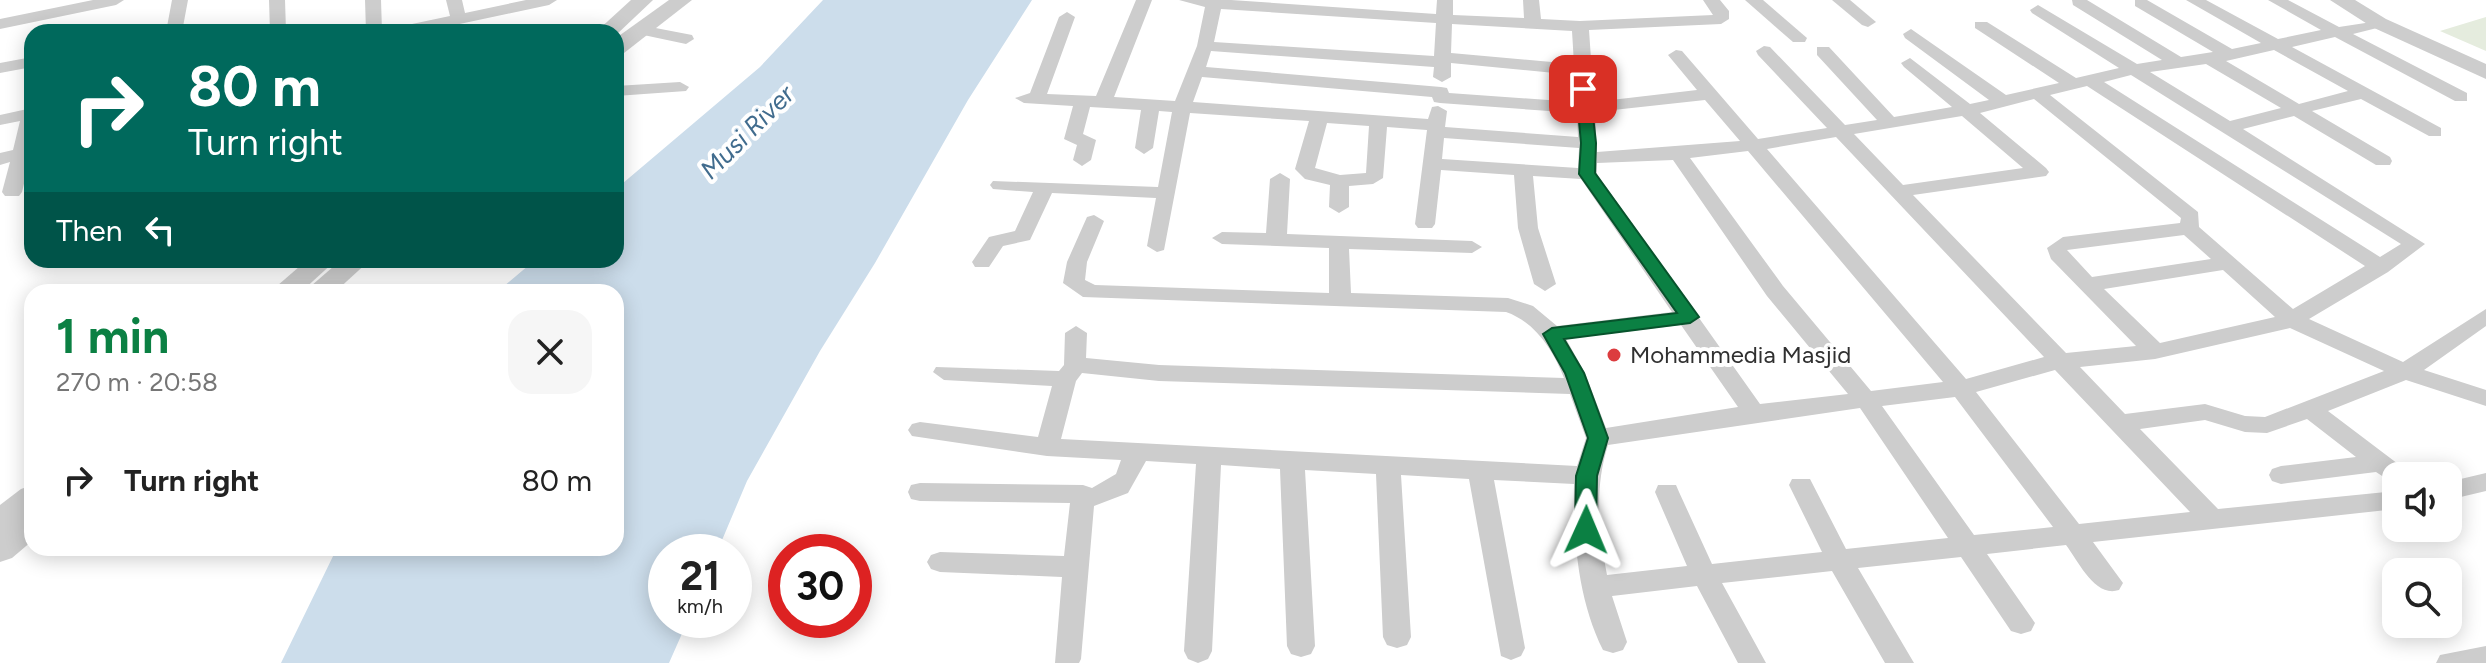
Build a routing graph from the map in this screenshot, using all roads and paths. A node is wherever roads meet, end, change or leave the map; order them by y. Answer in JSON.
{"nodes":[{"id":1,"x":116,"y":0,"type":"edge"},
{"id":2,"x":180,"y":0,"type":"edge"},
{"id":3,"x":277,"y":0,"type":"edge"},
{"id":4,"x":373,"y":0,"type":"edge"},
{"id":5,"x":454,"y":0,"type":"edge"},
{"id":6,"x":549,"y":0,"type":"edge"},
{"id":7,"x":643,"y":0,"type":"edge"},
{"id":8,"x":682,"y":0,"type":"edge"},
{"id":9,"x":1144,"y":0,"type":"edge"},
{"id":10,"x":1187,"y":0,"type":"edge"},
{"id":11,"x":1531,"y":0,"type":"edge"},
{"id":12,"x":1711,"y":0,"type":"edge"},
{"id":13,"x":1753,"y":0,"type":"edge"},
{"id":14,"x":1840,"y":0,"type":"edge"},
{"id":15,"x":2194,"y":0,"type":"edge"},
{"id":16,"x":2276,"y":0,"type":"edge"},
{"id":17,"x":2340,"y":0,"type":"edge"},
{"id":18,"x":1214,"y":1,"type":"edge"},
{"id":19,"x":2079,"y":2,"type":"edge"},
{"id":20,"x":2141,"y":3,"type":"dead end"},
{"id":21,"x":1289,"y":5,"type":"edge"},
{"id":22,"x":1366,"y":6,"type":"edge"},
{"id":23,"x":75,"y":8,"type":"junction"},
{"id":24,"x":1445,"y":9,"type":"edge"},
{"id":25,"x":2038,"y":10,"type":"dead end"},
{"id":26,"x":1067,"y":17,"type":"dead end"},
{"id":27,"x":459,"y":20,"type":"junction"},
{"id":28,"x":1868,"y":22,"type":"dead end"},
{"id":29,"x":2379,"y":23,"type":"junction"},
{"id":30,"x":0,"y":24,"type":"edge"},
{"id":31,"x":74,"y":24,"type":"edge"},
{"id":32,"x":176,"y":24,"type":"edge"},
{"id":33,"x":278,"y":24,"type":"edge"},
{"id":34,"x":374,"y":24,"type":"edge"},
{"id":35,"x":439,"y":24,"type":"edge"},
{"id":36,"x":616,"y":24,"type":"edge"},
{"id":37,"x":1533,"y":24,"type":"junction"},
{"id":38,"x":1981,"y":25,"type":"dead end"},
{"id":39,"x":1580,"y":26,"type":"junction"},
{"id":40,"x":640,"y":30,"type":"junction"},
{"id":41,"x":2332,"y":31,"type":"junction"},
{"id":42,"x":1911,"y":34,"type":"dead end"},
{"id":43,"x":1799,"y":38,"type":"dead end"},
{"id":44,"x":686,"y":39,"type":"dead end"},
{"id":45,"x":624,"y":42,"type":"edge"},
{"id":46,"x":2272,"y":44,"type":"junction"},
{"id":47,"x":1205,"y":46,"type":"junction"},
{"id":48,"x":1764,"y":51,"type":"dead end"},
{"id":49,"x":1823,"y":51,"type":"dead end"},
{"id":50,"x":1676,"y":55,"type":"dead end"},
{"id":51,"x":2229,"y":55,"type":"junction"},
{"id":52,"x":2209,"y":58,"type":"junction"},
{"id":53,"x":1442,"y":60,"type":"junction"},
{"id":54,"x":1910,"y":63,"type":"dead end"},
{"id":55,"x":24,"y":64,"type":"edge"},
{"id":56,"x":2180,"y":64,"type":"junction"},
{"id":57,"x":0,"y":68,"type":"edge"},
{"id":58,"x":1581,"y":70,"type":"junction"},
{"id":59,"x":2132,"y":70,"type":"junction"},
{"id":60,"x":1193,"y":71,"type":"junction"},
{"id":61,"x":2486,"y":72,"type":"edge"},
{"id":62,"x":2082,"y":83,"type":"junction"},
{"id":63,"x":680,"y":87,"type":"dead end"},
{"id":64,"x":624,"y":90,"type":"edge"},
{"id":65,"x":2363,"y":93,"type":"junction"},
{"id":66,"x":1711,"y":94,"type":"junction"},
{"id":67,"x":2038,"y":94,"type":"junction"},
{"id":68,"x":1441,"y":95,"type":"junction"},
{"id":69,"x":2461,"y":97,"type":"dead end"},
{"id":70,"x":1083,"y":101,"type":"junction"},
{"id":71,"x":1103,"y":102,"type":"junction"},
{"id":72,"x":2005,"y":103,"type":"junction"},
{"id":73,"x":1151,"y":106,"type":"junction"},
{"id":74,"x":1182,"y":107,"type":"junction"},
{"id":75,"x":1585,"y":108,"type":"junction"},
{"id":76,"x":2297,"y":109,"type":"junction"},
{"id":77,"x":1968,"y":110,"type":"junction"},
{"id":78,"x":24,"y":115,"type":"edge"},
{"id":79,"x":1320,"y":116,"type":"junction"},
{"id":80,"x":0,"y":120,"type":"edge"},
{"id":81,"x":1378,"y":120,"type":"junction"},
{"id":82,"x":1889,"y":122,"type":"junction"},
{"id":83,"x":1436,"y":128,"type":"junction"},
{"id":84,"x":2226,"y":128,"type":"junction"},
{"id":85,"x":1842,"y":130,"type":"junction"},
{"id":86,"x":2435,"y":132,"type":"dead end"},
{"id":87,"x":1756,"y":145,"type":"junction"},
{"id":88,"x":24,"y":146,"type":"edge"},
{"id":89,"x":1144,"y":148,"type":"dead end"},
{"id":90,"x":22,"y":154,"type":"junction"},
{"id":91,"x":1678,"y":154,"type":"junction"},
{"id":92,"x":1588,"y":158,"type":"junction"},
{"id":93,"x":0,"y":159,"type":"edge"},
{"id":94,"x":1082,"y":160,"type":"dead end"},
{"id":95,"x":2383,"y":161,"type":"dead end"},
{"id":96,"x":1433,"y":164,"type":"junction"},
{"id":97,"x":1523,"y":171,"type":"junction"},
{"id":98,"x":1280,"y":179,"type":"dead end"},
{"id":99,"x":1340,"y":181,"type":"junction"},
{"id":100,"x":1000,"y":185,"type":"dead end"},
{"id":101,"x":1045,"y":187,"type":"junction"},
{"id":102,"x":1899,"y":191,"type":"junction"},
{"id":103,"x":6,"y":193,"type":"edge"},
{"id":104,"x":1167,"y":193,"type":"junction"},
{"id":105,"x":1339,"y":207,"type":"dead end"},
{"id":106,"x":1094,"y":221,"type":"dead end"},
{"id":107,"x":1425,"y":224,"type":"dead end"},
{"id":108,"x":2189,"y":228,"type":"junction"},
{"id":109,"x":1222,"y":238,"type":"dead end"},
{"id":110,"x":1276,"y":241,"type":"junction"},
{"id":111,"x":1339,"y":244,"type":"junction"},
{"id":112,"x":1157,"y":246,"type":"dead end"},
{"id":113,"x":1472,"y":247,"type":"dead end"},
{"id":114,"x":982,"y":262,"type":"dead end"},
{"id":115,"x":2225,"y":263,"type":"junction"},
{"id":116,"x":2381,"y":267,"type":"junction"},
{"id":117,"x":313,"y":268,"type":"edge"},
{"id":118,"x":347,"y":268,"type":"edge"},
{"id":119,"x":294,"y":284,"type":"edge"},
{"id":120,"x":328,"y":284,"type":"edge"},
{"id":121,"x":1545,"y":284,"type":"dead end"},
{"id":122,"x":2091,"y":284,"type":"junction"},
{"id":123,"x":1340,"y":300,"type":"junction"},
{"id":124,"x":2486,"y":316,"type":"edge"},
{"id":125,"x":1690,"y":317,"type":"junction"},
{"id":126,"x":2292,"y":320,"type":"junction"},
{"id":127,"x":1076,"y":333,"type":"dead end"},
{"id":128,"x":1552,"y":334,"type":"junction"},
{"id":129,"x":2155,"y":352,"type":"junction"},
{"id":130,"x":2059,"y":361,"type":"junction"},
{"id":131,"x":944,"y":372,"type":"dead end"},
{"id":132,"x":1070,"y":372,"type":"junction"},
{"id":133,"x":2405,"y":372,"type":"junction"},
{"id":134,"x":1579,"y":386,"type":"junction"},
{"id":135,"x":1961,"y":388,"type":"junction"},
{"id":136,"x":2486,"y":398,"type":"edge"},
{"id":137,"x":1866,"y":400,"type":"junction"},
{"id":138,"x":2310,"y":409,"type":"junction"},
{"id":139,"x":1754,"y":413,"type":"junction"},
{"id":140,"x":2118,"y":423,"type":"junction"},
{"id":141,"x":920,"y":430,"type":"dead end"},
{"id":142,"x":1598,"y":438,"type":"junction"},
{"id":143,"x":1047,"y":447,"type":"junction"},
{"id":144,"x":1135,"y":453,"type":"junction"},
{"id":145,"x":1209,"y":458,"type":"junction"},
{"id":146,"x":1292,"y":462,"type":"junction"},
{"id":147,"x":2382,"y":465,"type":"edge"},
{"id":148,"x":1388,"y":467,"type":"junction"},
{"id":149,"x":1480,"y":469,"type":"junction"},
{"id":150,"x":2382,"y":470,"type":"edge"},
{"id":151,"x":2281,"y":475,"type":"dead end"},
{"id":152,"x":1586,"y":476,"type":"junction"},
{"id":153,"x":2486,"y":482,"type":"edge"},
{"id":154,"x":1801,"y":485,"type":"dead end"},
{"id":155,"x":2462,"y":488,"type":"edge"},
{"id":156,"x":920,"y":492,"type":"dead end"},
{"id":157,"x":1667,"y":492,"type":"dead end"},
{"id":158,"x":1083,"y":500,"type":"junction"},
{"id":159,"x":2382,"y":501,"type":"edge"},
{"id":160,"x":24,"y":504,"type":"edge"},
{"id":161,"x":2212,"y":519,"type":"junction"},
{"id":162,"x":0,"y":523,"type":"edge"},
{"id":163,"x":24,"y":530,"type":"edge"},
{"id":164,"x":2073,"y":535,"type":"junction"},
{"id":165,"x":1966,"y":546,"type":"junction"},
{"id":166,"x":0,"y":549,"type":"edge"},
{"id":167,"x":1839,"y":560,"type":"junction"},
{"id":168,"x":940,"y":562,"type":"dead end"},
{"id":169,"x":1075,"y":567,"type":"junction"},
{"id":170,"x":1704,"y":575,"type":"junction"},
{"id":171,"x":2110,"y":583,"type":"dead end"},
{"id":172,"x":1596,"y":587,"type":"junction"},
{"id":173,"x":2021,"y":623,"type":"dead end"},
{"id":174,"x":1397,"y":637,"type":"dead end"},
{"id":175,"x":1613,"y":642,"type":"dead end"},
{"id":176,"x":1301,"y":646,"type":"dead end"},
{"id":177,"x":1511,"y":648,"type":"dead end"},
{"id":178,"x":1198,"y":651,"type":"dead end"},
{"id":179,"x":2486,"y":658,"type":"edge"},
{"id":180,"x":1067,"y":659,"type":"dead end"},
{"id":181,"x":1752,"y":663,"type":"edge"},
{"id":182,"x":1900,"y":663,"type":"edge"},
{"id":183,"x":2450,"y":663,"type":"edge"}],
"edges":[{"from":1,"to":23,"type":"street"},
{"from":2,"to":32,"type":"street"},
{"from":3,"to":33,"type":"street"},
{"from":4,"to":34,"type":"street"},
{"from":5,"to":27,"type":"street"},
{"from":6,"to":27,"type":"street"},
{"from":7,"to":36,"type":"street"},
{"from":8,"to":40,"type":"street"},
{"from":9,"to":71,"type":"street"},
{"from":10,"to":18,"type":"street"},
{"from":11,"to":37,"type":"street"},
{"from":12,"to":39,"type":"street"},
{"from":13,"to":43,"type":"street"},
{"from":14,"to":28,"type":"street"},
{"from":15,"to":46,"type":"street"},
{"from":16,"to":41,"type":"street"},
{"from":17,"to":29,"type":"street"},
{"from":18,"to":21,"type":"street"},
{"from":18,"to":47,"type":"street"},
{"from":19,"to":56,"type":"street"},
{"from":20,"to":51,"type":"street"},
{"from":21,"to":22,"type":"street"},
{"from":22,"to":24,"type":"street"},
{"from":23,"to":30,"type":"street"},
{"from":23,"to":31,"type":"street"},
{"from":24,"to":37,"type":"street"},
{"from":24,"to":53,"type":"street"},
{"from":25,"to":59,"type":"street"},
{"from":26,"to":70,"type":"street"},
{"from":27,"to":35,"type":"street"},
{"from":29,"to":41,"type":"street"},
{"from":29,"to":61,"type":"street"},
{"from":37,"to":39,"type":"street"},
{"from":38,"to":62,"type":"street"},
{"from":39,"to":58,"type":"street"},
{"from":40,"to":44,"type":"street"},
{"from":40,"to":45,"type":"street"},
{"from":41,"to":46,"type":"street"},
{"from":41,"to":69,"type":"street"},
{"from":42,"to":72,"type":"street"},
{"from":46,"to":51,"type":"street"},
{"from":46,"to":65,"type":"street"},
{"from":47,"to":53,"type":"street"},
{"from":47,"to":60,"type":"street"},
{"from":48,"to":85,"type":"street"},
{"from":49,"to":82,"type":"street"},
{"from":50,"to":66,"type":"street"},
{"from":51,"to":52,"type":"street"},
{"from":52,"to":56,"type":"street"},
{"from":52,"to":76,"type":"street"},
{"from":53,"to":58,"type":"street"},
{"from":53,"to":68,"type":"street"},
{"from":54,"to":77,"type":"street"},
{"from":55,"to":57,"type":"street"},
{"from":56,"to":59,"type":"street"},
{"from":58,"to":75,"type":"street"},
{"from":59,"to":62,"type":"street"},
{"from":59,"to":84,"type":"street"},
{"from":60,"to":68,"type":"street"},
{"from":60,"to":74,"type":"street"},
{"from":62,"to":67,"type":"street"},
{"from":62,"to":116,"type":"street"},
{"from":63,"to":64,"type":"street"},
{"from":65,"to":76,"type":"street"},
{"from":65,"to":86,"type":"street"},
{"from":66,"to":75,"type":"street"},
{"from":66,"to":87,"type":"street"},
{"from":67,"to":72,"type":"street"},
{"from":67,"to":108,"type":"street"},
{"from":68,"to":75,"type":"street"},
{"from":68,"to":83,"type":"street"},
{"from":70,"to":71,"type":"street"},
{"from":70,"to":94,"type":"street"},
{"from":71,"to":73,"type":"street"},
{"from":72,"to":77,"type":"street"},
{"from":73,"to":74,"type":"street"},
{"from":73,"to":89,"type":"street"},
{"from":74,"to":79,"type":"street"},
{"from":74,"to":104,"type":"street"},
{"from":75,"to":92,"type":"street"},
{"from":76,"to":84,"type":"street"},
{"from":76,"to":95,"type":"street"},
{"from":77,"to":82,"type":"street"},
{"from":77,"to":102,"type":"street"},
{"from":78,"to":80,"type":"street"},
{"from":79,"to":81,"type":"street"},
{"from":79,"to":99,"type":"street"},
{"from":81,"to":83,"type":"street"},
{"from":81,"to":99,"type":"street"},
{"from":82,"to":85,"type":"street"},
{"from":83,"to":92,"type":"street"},
{"from":83,"to":96,"type":"street"},
{"from":84,"to":116,"type":"street"},
{"from":85,"to":87,"type":"street"},
{"from":85,"to":102,"type":"street"},
{"from":87,"to":91,"type":"street"},
{"from":87,"to":135,"type":"street"},
{"from":88,"to":90,"type":"street"},
{"from":90,"to":93,"type":"street"},
{"from":90,"to":103,"type":"street"},
{"from":91,"to":92,"type":"street"},
{"from":91,"to":137,"type":"street"},
{"from":92,"to":97,"type":"street"},
{"from":92,"to":125,"type":"street"},
{"from":96,"to":97,"type":"street"},
{"from":96,"to":107,"type":"street"},
{"from":97,"to":121,"type":"street"},
{"from":98,"to":110,"type":"street"},
{"from":99,"to":105,"type":"street"},
{"from":100,"to":101,"type":"street"},
{"from":101,"to":104,"type":"street"},
{"from":101,"to":114,"type":"street"},
{"from":102,"to":130,"type":"street"},
{"from":104,"to":112,"type":"street"},
{"from":106,"to":123,"type":"street"},
{"from":108,"to":115,"type":"street"},
{"from":108,"to":122,"type":"street"},
{"from":109,"to":110,"type":"street"},
{"from":110,"to":111,"type":"street"},
{"from":111,"to":113,"type":"street"},
{"from":111,"to":123,"type":"street"},
{"from":115,"to":122,"type":"street"},
{"from":115,"to":126,"type":"street"},
{"from":116,"to":126,"type":"street"},
{"from":117,"to":119,"type":"street"},
{"from":118,"to":120,"type":"street"},
{"from":122,"to":129,"type":"street"},
{"from":123,"to":128,"type":"street"},
{"from":124,"to":133,"type":"street"},
{"from":125,"to":128,"type":"street"},
{"from":125,"to":139,"type":"street"},
{"from":126,"to":129,"type":"street"},
{"from":126,"to":133,"type":"street"},
{"from":127,"to":132,"type":"street"},
{"from":128,"to":134,"type":"street"},
{"from":129,"to":130,"type":"street"},
{"from":130,"to":135,"type":"street"},
{"from":130,"to":140,"type":"street"},
{"from":131,"to":132,"type":"street"},
{"from":132,"to":134,"type":"street"},
{"from":132,"to":143,"type":"street"},
{"from":133,"to":136,"type":"street"},
{"from":133,"to":138,"type":"street"},
{"from":134,"to":142,"type":"street"},
{"from":135,"to":137,"type":"street"},
{"from":135,"to":164,"type":"street"},
{"from":137,"to":139,"type":"street"},
{"from":137,"to":165,"type":"street"},
{"from":138,"to":140,"type":"street"},
{"from":138,"to":147,"type":"street"},
{"from":139,"to":142,"type":"street"},
{"from":140,"to":161,"type":"street"},
{"from":141,"to":143,"type":"street"},
{"from":142,"to":152,"type":"street"},
{"from":143,"to":144,"type":"street"},
{"from":144,"to":145,"type":"street"},
{"from":144,"to":158,"type":"street"},
{"from":145,"to":146,"type":"street"},
{"from":145,"to":178,"type":"street"},
{"from":146,"to":148,"type":"street"},
{"from":146,"to":176,"type":"street"},
{"from":148,"to":149,"type":"street"},
{"from":148,"to":174,"type":"street"},
{"from":149,"to":152,"type":"street"},
{"from":149,"to":177,"type":"street"},
{"from":150,"to":151,"type":"street"},
{"from":152,"to":172,"type":"street"},
{"from":153,"to":155,"type":"street"},
{"from":154,"to":167,"type":"street"},
{"from":156,"to":158,"type":"street"},
{"from":157,"to":170,"type":"street"},
{"from":158,"to":169,"type":"street"},
{"from":159,"to":161,"type":"street"},
{"from":160,"to":162,"type":"street"},
{"from":161,"to":164,"type":"street"},
{"from":163,"to":166,"type":"street"},
{"from":164,"to":165,"type":"street"},
{"from":164,"to":171,"type":"street"},
{"from":165,"to":167,"type":"street"},
{"from":165,"to":173,"type":"street"},
{"from":167,"to":170,"type":"street"},
{"from":167,"to":182,"type":"street"},
{"from":168,"to":169,"type":"street"},
{"from":169,"to":180,"type":"street"},
{"from":170,"to":172,"type":"street"},
{"from":170,"to":181,"type":"street"},
{"from":172,"to":175,"type":"street"},
{"from":179,"to":183,"type":"street"}]}
